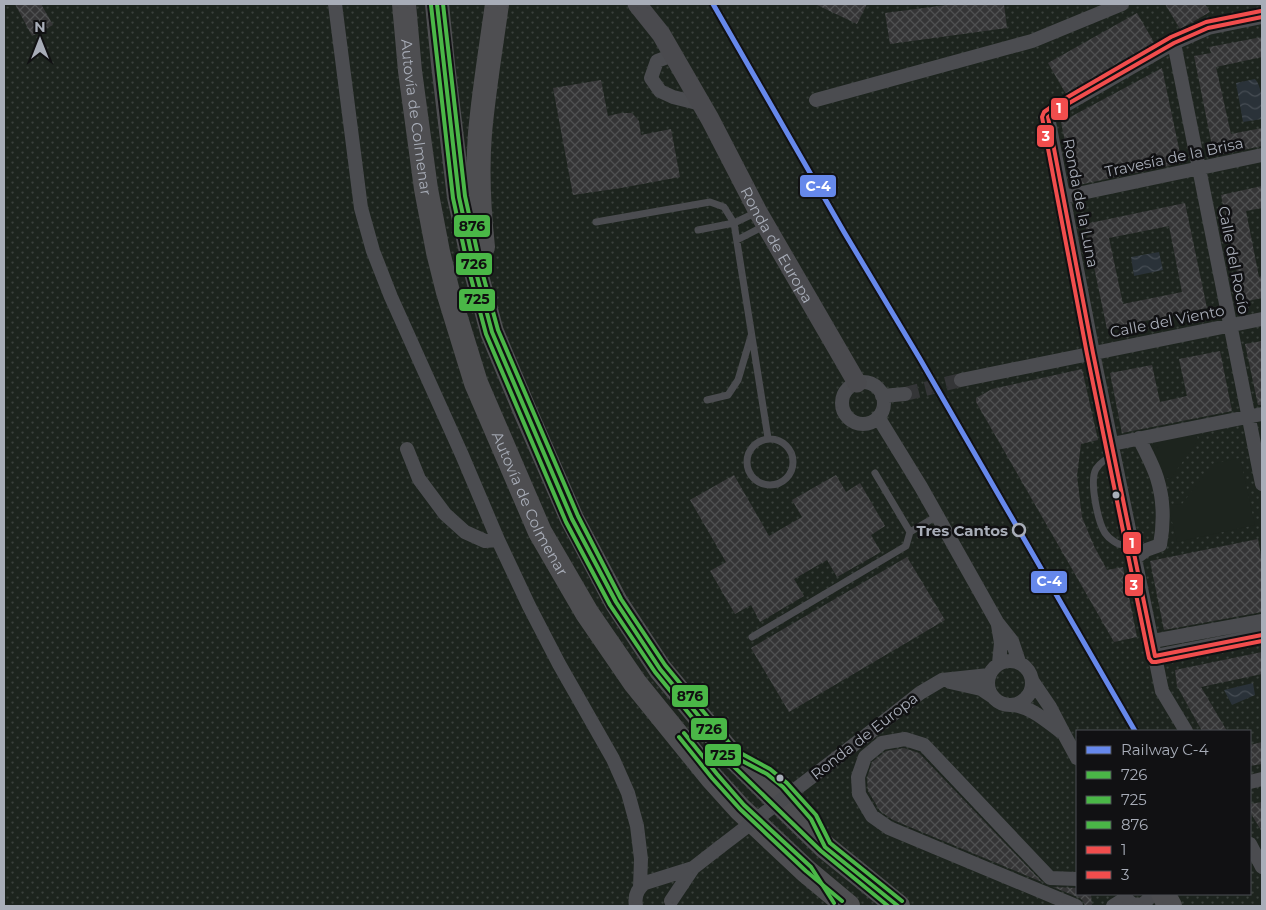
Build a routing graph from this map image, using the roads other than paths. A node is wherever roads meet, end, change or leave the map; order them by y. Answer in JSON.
{"nodes":[{"id":1,"x":334,"y":4,"type":"edge"},
{"id":2,"x":404,"y":4,"type":"edge"},
{"id":3,"x":437,"y":4,"type":"edge"},
{"id":4,"x":497,"y":4,"type":"edge"},
{"id":5,"x":637,"y":4,"type":"edge"},
{"id":6,"x":1122,"y":4,"type":"edge"},
{"id":7,"x":1262,"y":18,"type":"edge"},
{"id":8,"x":1174,"y":44,"type":"junction"},
{"id":9,"x":673,"y":54,"type":"junction"},
{"id":10,"x":690,"y":84,"type":"junction"},
{"id":11,"x":674,"y":96,"type":"junction"},
{"id":12,"x":816,"y":100,"type":"dead end"},
{"id":13,"x":701,"y":104,"type":"junction"},
{"id":14,"x":1262,"y":155,"type":"edge"},
{"id":15,"x":1198,"y":169,"type":"junction"},
{"id":16,"x":1063,"y":197,"type":"junction"},
{"id":17,"x":762,"y":218,"type":"junction"},
{"id":18,"x":596,"y":222,"type":"dead end"},
{"id":19,"x":734,"y":223,"type":"junction"},
{"id":20,"x":698,"y":230,"type":"dead end"},
{"id":21,"x":737,"y":240,"type":"junction"},
{"id":22,"x":1262,"y":319,"type":"edge"},
{"id":23,"x":1230,"y":325,"type":"junction"},
{"id":24,"x":752,"y":335,"type":"junction"},
{"id":25,"x":1093,"y":353,"type":"junction"},
{"id":26,"x":961,"y":380,"type":"tunnel mouth"},
{"id":27,"x":512,"y":381,"type":"junction"},
{"id":28,"x":857,"y":383,"type":"junction"},
{"id":29,"x":905,"y":394,"type":"tunnel mouth"},
{"id":30,"x":882,"y":396,"type":"junction"},
{"id":31,"x":707,"y":400,"type":"dead end"},
{"id":32,"x":1255,"y":415,"type":"edge"},
{"id":33,"x":878,"y":417,"type":"junction"},
{"id":34,"x":768,"y":438,"type":"junction"},
{"id":35,"x":1140,"y":438,"type":"junction"},
{"id":36,"x":407,"y":449,"type":"dead end"},
{"id":37,"x":1113,"y":450,"type":"junction"},
{"id":38,"x":875,"y":473,"type":"dead end"},
{"id":39,"x":1262,"y":484,"type":"edge"},
{"id":40,"x":937,"y":516,"type":"junction"},
{"id":41,"x":910,"y":532,"type":"junction"},
{"id":42,"x":498,"y":540,"type":"junction"},
{"id":43,"x":1133,"y":551,"type":"junction"},
{"id":44,"x":998,"y":622,"type":"junction"},
{"id":45,"x":1262,"y":622,"type":"edge"},
{"id":46,"x":1262,"y":635,"type":"edge"},
{"id":47,"x":752,"y":637,"type":"dead end"},
{"id":48,"x":1153,"y":641,"type":"junction"},
{"id":49,"x":1155,"y":656,"type":"junction"},
{"id":50,"x":1019,"y":662,"type":"junction"},
{"id":51,"x":999,"y":663,"type":"junction"},
{"id":52,"x":989,"y":674,"type":"junction"},
{"id":53,"x":942,"y":680,"type":"junction"},
{"id":54,"x":1033,"y":682,"type":"junction"},
{"id":55,"x":993,"y":697,"type":"junction"},
{"id":56,"x":1014,"y":705,"type":"junction"},
{"id":57,"x":1185,"y":730,"type":"edge"},
{"id":58,"x":1064,"y":734,"type":"junction"},
{"id":59,"x":1076,"y":756,"type":"edge"},
{"id":60,"x":1251,"y":846,"type":"edge"},
{"id":61,"x":1262,"y":867,"type":"edge"},
{"id":62,"x":693,"y":868,"type":"junction"},
{"id":63,"x":806,"y":871,"type":"junction"},
{"id":64,"x":1076,"y":879,"type":"edge"},
{"id":65,"x":646,"y":884,"type":"junction"},
{"id":66,"x":1151,"y":895,"type":"edge"},
{"id":67,"x":1164,"y":895,"type":"edge"},
{"id":68,"x":1125,"y":896,"type":"edge"},
{"id":69,"x":670,"y":904,"type":"edge"},
{"id":70,"x":636,"y":906,"type":"edge"},
{"id":71,"x":829,"y":906,"type":"edge"},
{"id":72,"x":848,"y":906,"type":"edge"},
{"id":73,"x":898,"y":906,"type":"edge"},
{"id":74,"x":1076,"y":906,"type":"edge"},
{"id":75,"x":1113,"y":906,"type":"edge"},
{"id":76,"x":1170,"y":906,"type":"edge"}],
"edges":[{"from":1,"to":42,"type":"street"},
{"from":2,"to":63,"type":"highway","name":"Autovía de Colmenar"},
{"from":3,"to":27,"type":"highway","name":"Autovía de Colmenar"},
{"from":4,"to":27,"type":"highway"},
{"from":5,"to":9,"type":"street","name":"Ronda de Europa"},
{"from":6,"to":12,"type":"street"},
{"from":7,"to":8,"type":"street","name":"Ronda de la Luna"},
{"from":8,"to":15,"type":"street","name":"Calle del Rocío"},
{"from":8,"to":16,"type":"street","name":"Ronda de la Luna"},
{"from":9,"to":10,"type":"street","name":"Ronda de Europa"},
{"from":9,"to":11,"type":"street"},
{"from":10,"to":11,"type":"street"},
{"from":10,"to":13,"type":"street","name":"Ronda de Europa"},
{"from":11,"to":13,"type":"street"},
{"from":13,"to":17,"type":"street","name":"Ronda de Europa"},
{"from":14,"to":15,"type":"street","name":"Travesía de la Brisa"},
{"from":15,"to":16,"type":"street","name":"Travesía de la Brisa"},
{"from":15,"to":23,"type":"street","name":"Calle del Rocío"},
{"from":16,"to":25,"type":"street","name":"Ronda de la Luna"},
{"from":17,"to":19,"type":"lane"},
{"from":17,"to":21,"type":"lane"},
{"from":17,"to":28,"type":"street","name":"Ronda de Europa"},
{"from":18,"to":19,"type":"lane"},
{"from":19,"to":20,"type":"lane"},
{"from":19,"to":21,"type":"lane"},
{"from":21,"to":24,"type":"lane"},
{"from":22,"to":23,"type":"street","name":"Calle del Viento"},
{"from":23,"to":25,"type":"street","name":"Calle del Viento"},
{"from":23,"to":32,"type":"street","name":"Calle del Rocío"},
{"from":24,"to":31,"type":"lane"},
{"from":24,"to":34,"type":"lane"},
{"from":25,"to":26,"type":"street","name":"Calle del Viento"},
{"from":25,"to":37,"type":"street","name":"Ronda de la Luna"},
{"from":27,"to":73,"type":"highway","name":"Autovía de Colmenar"},
{"from":28,"to":30,"type":"street"},
{"from":28,"to":33,"type":"street"},
{"from":29,"to":30,"type":"street"},
{"from":30,"to":33,"type":"street"},
{"from":32,"to":35,"type":"street"},
{"from":32,"to":39,"type":"street","name":"Calle del Rocío"},
{"from":33,"to":40,"type":"street"},
{"from":34,"to":34,"type":"lane"},
{"from":35,"to":37,"type":"street"},
{"from":35,"to":43,"type":"street"},
{"from":36,"to":42,"type":"street"},
{"from":37,"to":43,"type":"street","name":"Ronda de la Luna"},
{"from":37,"to":43,"type":"lane"},
{"from":38,"to":41,"type":"lane"},
{"from":40,"to":41,"type":"lane"},
{"from":40,"to":44,"type":"street"},
{"from":41,"to":47,"type":"lane"},
{"from":42,"to":65,"type":"street"},
{"from":43,"to":48,"type":"street","name":"Ronda de la Luna"},
{"from":44,"to":50,"type":"street"},
{"from":44,"to":51,"type":"street"},
{"from":45,"to":48,"type":"street"},
{"from":46,"to":49,"type":"street"},
{"from":48,"to":49,"type":"street","name":"Ronda de la Luna"},
{"from":49,"to":57,"type":"street","name":"Ronda de la Luna"},
{"from":50,"to":51,"type":"street"},
{"from":50,"to":54,"type":"street"},
{"from":51,"to":52,"type":"street"},
{"from":52,"to":53,"type":"street","name":"Ronda de Europa"},
{"from":52,"to":55,"type":"street"},
{"from":53,"to":55,"type":"street"},
{"from":53,"to":62,"type":"street","name":"Ronda de Europa","bridge":true},
{"from":54,"to":56,"type":"street"},
{"from":54,"to":58,"type":"street"},
{"from":55,"to":56,"type":"street"},
{"from":56,"to":58,"type":"street"},
{"from":58,"to":59,"type":"street"},
{"from":60,"to":61,"type":"street"},
{"from":62,"to":65,"type":"street","name":"Ronda de Europa"},
{"from":62,"to":69,"type":"street","name":"Ronda de Europa"},
{"from":63,"to":71,"type":"lane"},
{"from":63,"to":72,"type":"highway","name":"Autovía de Colmenar"},
{"from":64,"to":74,"type":"street"},
{"from":65,"to":69,"type":"street"},
{"from":65,"to":70,"type":"street"},
{"from":66,"to":68,"type":"street"},
{"from":67,"to":76,"type":"highway"},
{"from":68,"to":75,"type":"street"}]}
